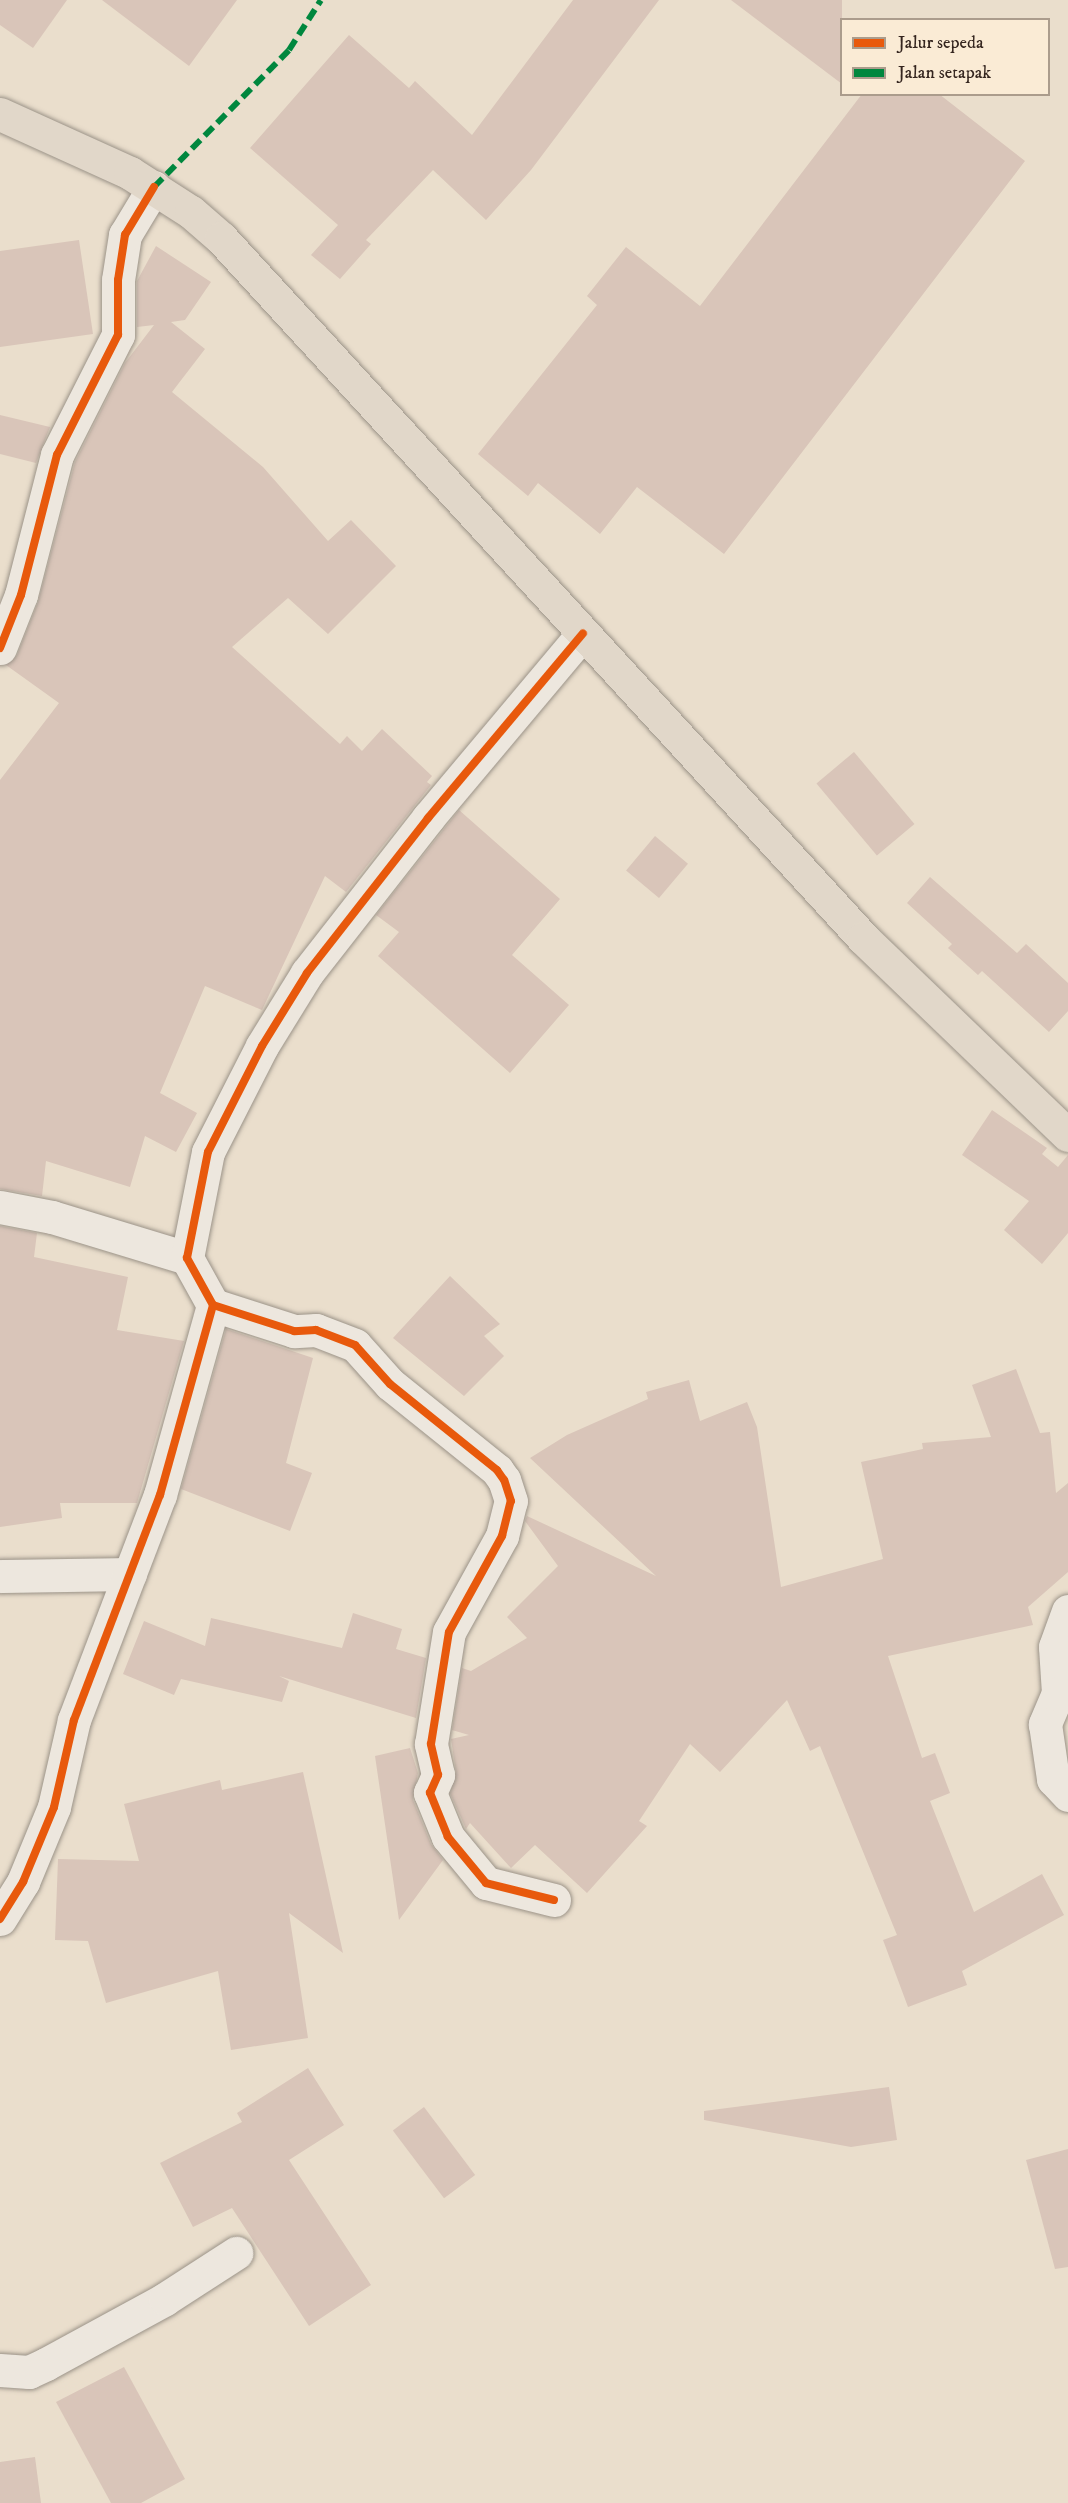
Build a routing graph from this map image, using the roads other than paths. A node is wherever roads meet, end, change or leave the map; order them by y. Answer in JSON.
{"nodes":[{"id":1,"x":0,"y":114,"type":"edge"},
{"id":2,"x":154,"y":187,"type":"junction"},
{"id":3,"x":583,"y":633,"type":"junction"},
{"id":4,"x":0,"y":648,"type":"edge"},
{"id":5,"x":1068,"y":1135,"type":"edge"},
{"id":6,"x":0,"y":1207,"type":"edge"},
{"id":7,"x":187,"y":1258,"type":"junction"},
{"id":8,"x":213,"y":1305,"type":"junction"},
{"id":9,"x":130,"y":1574,"type":"junction"},
{"id":10,"x":0,"y":1576,"type":"edge"},
{"id":11,"x":1068,"y":1611,"type":"edge"},
{"id":12,"x":1068,"y":1796,"type":"edge"},
{"id":13,"x":554,"y":1900,"type":"dead end"},
{"id":14,"x":0,"y":1918,"type":"edge"},
{"id":15,"x":236,"y":2253,"type":"dead end"},
{"id":16,"x":0,"y":2370,"type":"edge"}],
"edges":[{"from":1,"to":2,"type":"highway"},
{"from":2,"to":3,"type":"highway"},
{"from":2,"to":4,"type":"street"},
{"from":3,"to":5,"type":"highway"},
{"from":3,"to":7,"type":"street"},
{"from":6,"to":7,"type":"street"},
{"from":7,"to":8,"type":"street"},
{"from":8,"to":9,"type":"street"},
{"from":8,"to":13,"type":"street"},
{"from":9,"to":10,"type":"street"},
{"from":9,"to":14,"type":"street"},
{"from":11,"to":12,"type":"street"},
{"from":15,"to":16,"type":"street"}]}
